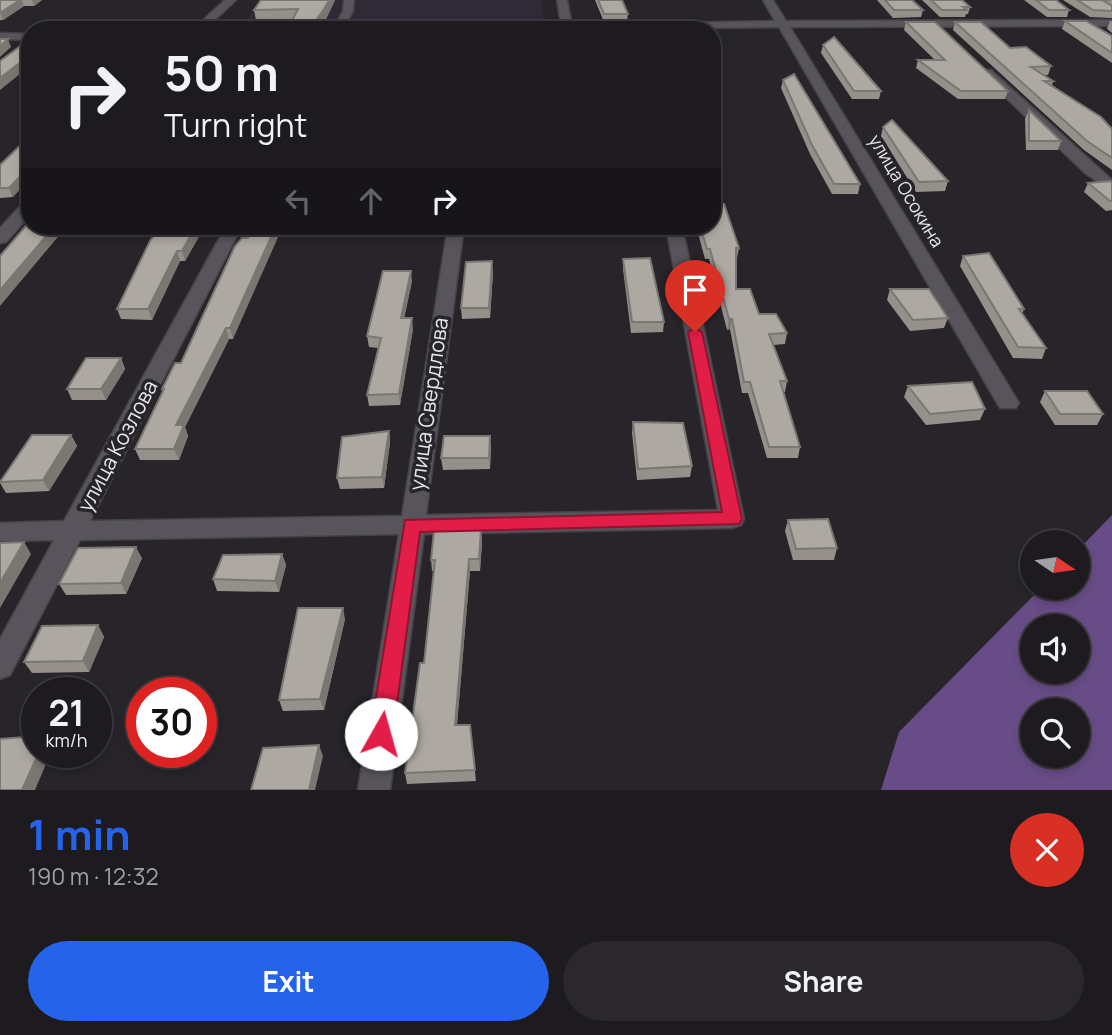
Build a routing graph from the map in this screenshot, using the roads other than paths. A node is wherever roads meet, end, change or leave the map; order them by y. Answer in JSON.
{"nodes":[{"id":1,"x":231,"y":0,"type":"edge"},
{"id":2,"x":348,"y":0,"type":"edge"},
{"id":3,"x":562,"y":0,"type":"edge"},
{"id":4,"x":768,"y":0,"type":"edge"},
{"id":5,"x":920,"y":8,"type":"edge"},
{"id":6,"x":1070,"y":12,"type":"edge"},
{"id":7,"x":207,"y":21,"type":"edge"},
{"id":8,"x":342,"y":21,"type":"edge"},
{"id":9,"x":566,"y":21,"type":"edge"},
{"id":10,"x":1112,"y":23,"type":"edge"},
{"id":11,"x":782,"y":24,"type":"junction"},
{"id":12,"x":1087,"y":24,"type":"junction"},
{"id":13,"x":721,"y":25,"type":"edge"},
{"id":14,"x":941,"y":29,"type":"junction"},
{"id":15,"x":1104,"y":35,"type":"edge"},
{"id":16,"x":0,"y":36,"type":"edge"},
{"id":17,"x":21,"y":37,"type":"edge"},
{"id":18,"x":975,"y":61,"type":"edge"},
{"id":19,"x":1112,"y":187,"type":"edge"},
{"id":20,"x":21,"y":215,"type":"edge"},
{"id":21,"x":229,"y":235,"type":"edge"},
{"id":22,"x":455,"y":235,"type":"edge"},
{"id":23,"x":676,"y":235,"type":"edge"},
{"id":24,"x":0,"y":238,"type":"edge"},
{"id":25,"x":1009,"y":403,"type":"dead end"},
{"id":26,"x":411,"y":525,"type":"junction"},
{"id":27,"x":74,"y":530,"type":"junction"},
{"id":28,"x":0,"y":532,"type":"edge"},
{"id":29,"x":0,"y":666,"type":"edge"},
{"id":30,"x":374,"y":790,"type":"edge"}],
"edges":[{"from":1,"to":7,"type":"street"},
{"from":2,"to":8,"type":"street"},
{"from":3,"to":9,"type":"street"},
{"from":4,"to":11,"type":"street","name":"улица Осокина"},
{"from":5,"to":14,"type":"street"},
{"from":6,"to":12,"type":"street"},
{"from":10,"to":12,"type":"street"},
{"from":11,"to":13,"type":"street"},
{"from":11,"to":14,"type":"street"},
{"from":11,"to":25,"type":"street","name":"улица Осокина"},
{"from":12,"to":14,"type":"street"},
{"from":12,"to":15,"type":"street"},
{"from":16,"to":17,"type":"street"},
{"from":18,"to":19,"type":"street"},
{"from":20,"to":24,"type":"street"},
{"from":21,"to":27,"type":"street","name":"улица Козлова"},
{"from":22,"to":26,"type":"street","name":"улица Свердлова"},
{"from":23,"to":26,"type":"street"},
{"from":26,"to":27,"type":"street"},
{"from":26,"to":30,"type":"street","name":"улица Свердлова"},
{"from":27,"to":28,"type":"street"},
{"from":27,"to":29,"type":"street","name":"улица Козлова"}]}
